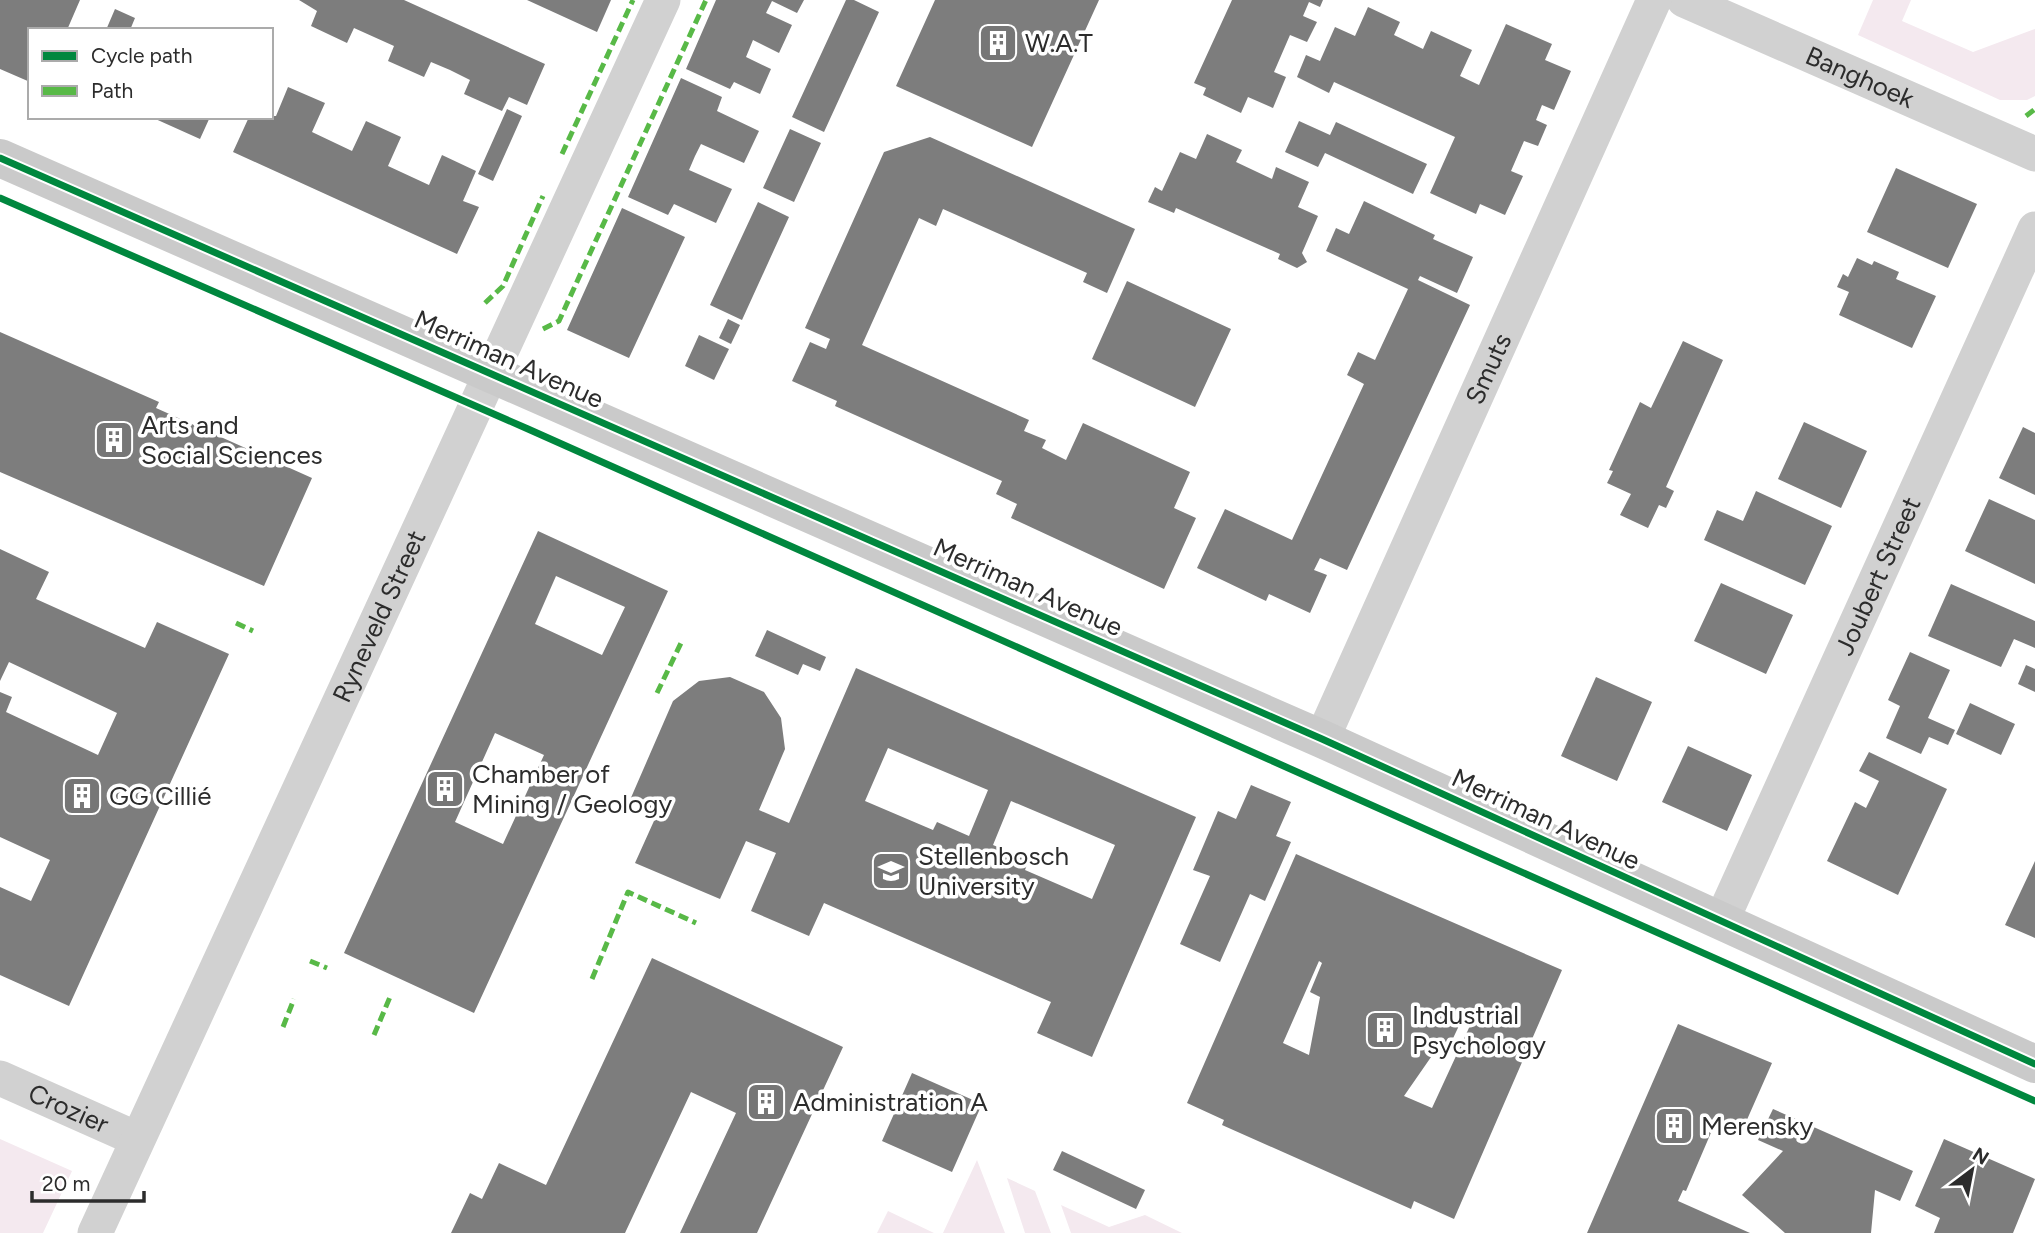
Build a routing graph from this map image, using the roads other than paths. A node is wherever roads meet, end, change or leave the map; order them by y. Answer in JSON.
{"nodes":[{"id":1,"x":663,"y":0,"type":"edge"},
{"id":2,"x":1654,"y":0,"type":"edge"},
{"id":3,"x":1684,"y":0,"type":"edge"},
{"id":4,"x":2035,"y":154,"type":"edge"},
{"id":5,"x":0,"y":158,"type":"edge"},
{"id":6,"x":2035,"y":229,"type":"edge"},
{"id":7,"x":490,"y":374,"type":"junction"},
{"id":8,"x":1322,"y":739,"type":"junction"},
{"id":9,"x":1721,"y":922,"type":"junction"},
{"id":10,"x":2035,"y":1064,"type":"edge"},
{"id":11,"x":0,"y":1078,"type":"edge"},
{"id":12,"x":137,"y":1139,"type":"junction"},
{"id":13,"x":95,"y":1233,"type":"edge"}],
"edges":[{"from":1,"to":7,"type":"street","name":"Ryneveld Street"},
{"from":2,"to":8,"type":"street","name":"Smuts"},
{"from":3,"to":4,"type":"street","name":"Banghoek"},
{"from":5,"to":7,"type":"street","name":"Merriman Avenue"},
{"from":6,"to":9,"type":"street","name":"Joubert Street"},
{"from":7,"to":8,"type":"street","name":"Merriman Avenue"},
{"from":7,"to":12,"type":"street","name":"Ryneveld Street"},
{"from":8,"to":9,"type":"street","name":"Merriman Avenue"},
{"from":9,"to":10,"type":"street","name":"Merriman Avenue"},
{"from":11,"to":12,"type":"street","name":"Crozier"},
{"from":12,"to":13,"type":"street","name":"Ryneveld Street"}]}
